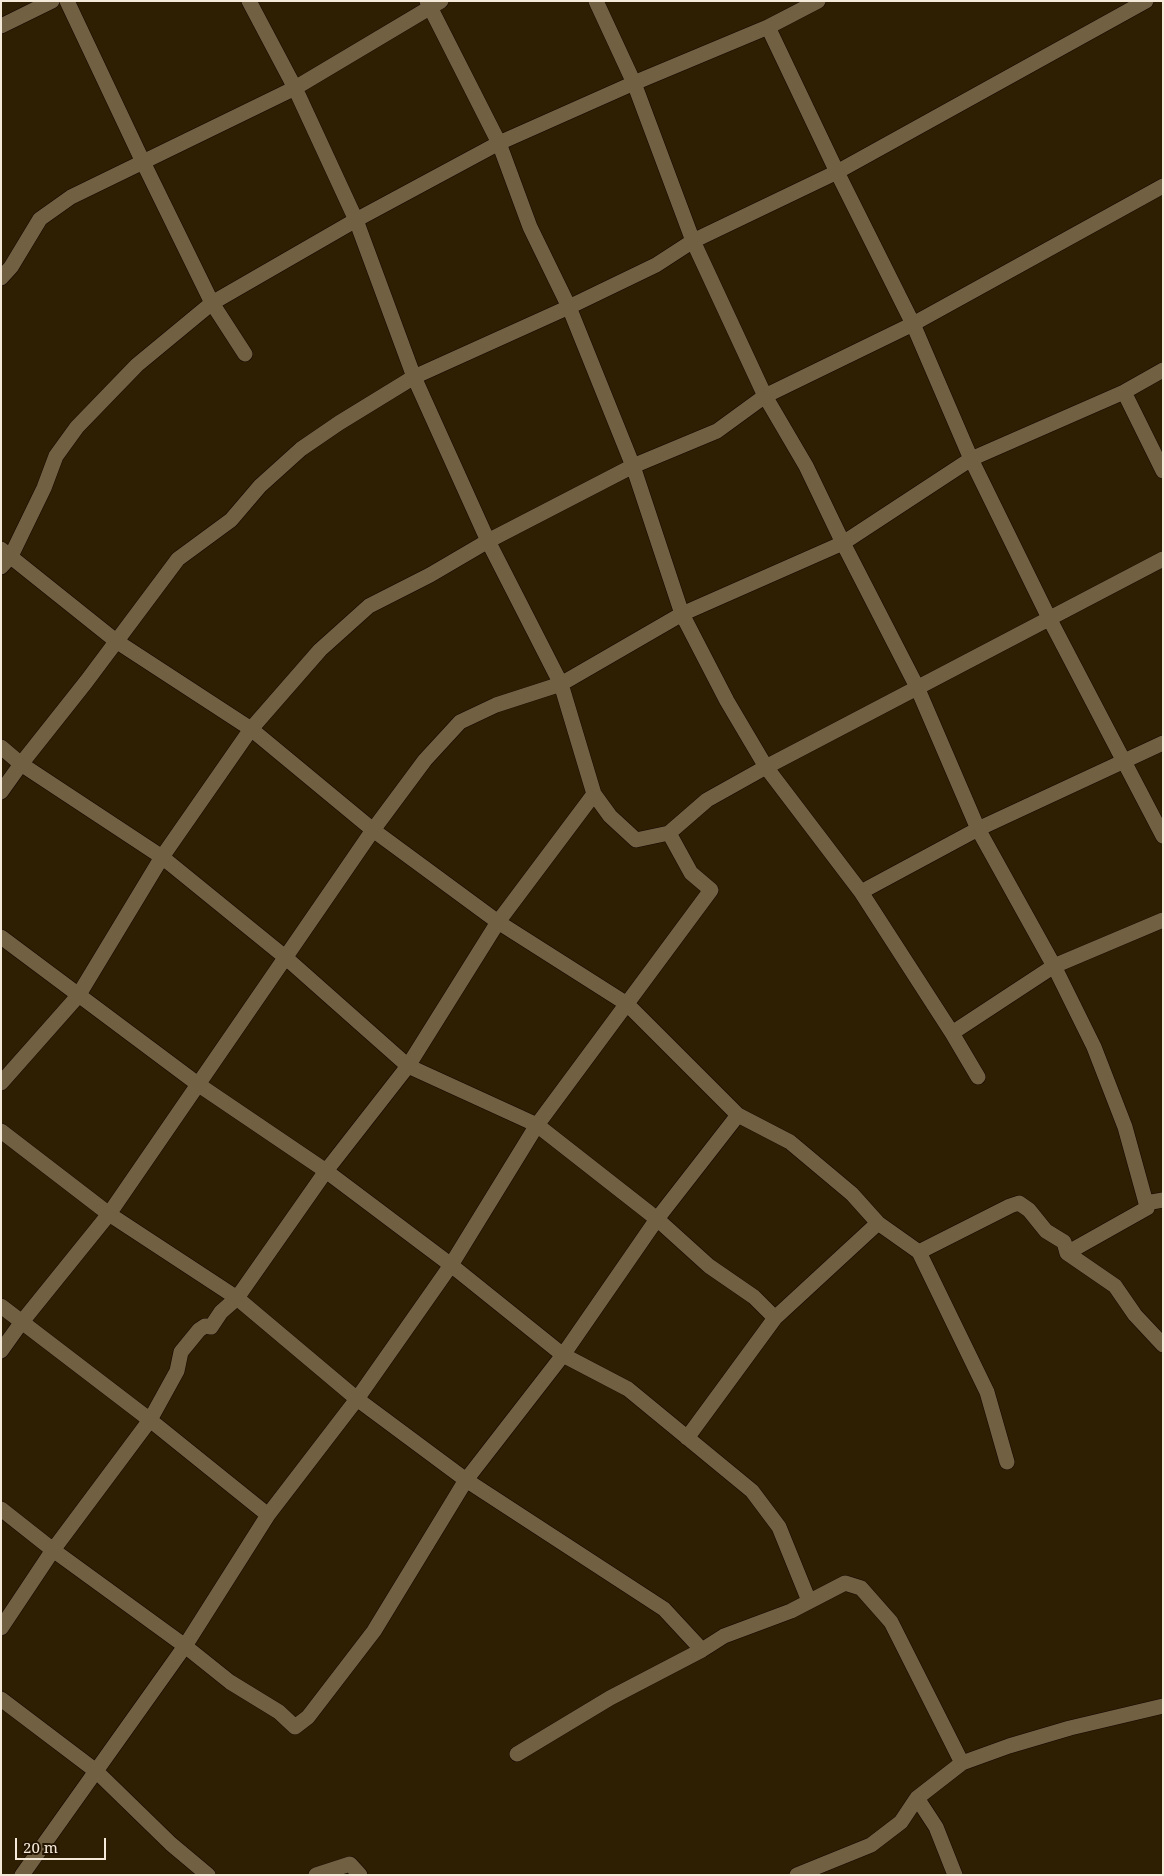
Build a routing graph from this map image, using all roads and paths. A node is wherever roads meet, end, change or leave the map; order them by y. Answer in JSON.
{"nodes":[{"id":1,"x":52,"y":1,"type":"edge"},
{"id":2,"x":67,"y":1,"type":"edge"},
{"id":3,"x":249,"y":1,"type":"edge"},
{"id":4,"x":596,"y":1,"type":"edge"},
{"id":5,"x":818,"y":1,"type":"edge"},
{"id":6,"x":1146,"y":1,"type":"edge"},
{"id":7,"x":432,"y":3,"type":"edge"},
{"id":8,"x":1,"y":26,"type":"edge"},
{"id":9,"x":768,"y":27,"type":"junction"},
{"id":10,"x":634,"y":83,"type":"junction"},
{"id":11,"x":295,"y":88,"type":"junction"},
{"id":12,"x":499,"y":143,"type":"junction"},
{"id":13,"x":142,"y":162,"type":"junction"},
{"id":14,"x":837,"y":172,"type":"junction"},
{"id":15,"x":1163,"y":186,"type":"edge"},
{"id":16,"x":356,"y":220,"type":"junction"},
{"id":17,"x":693,"y":241,"type":"junction"},
{"id":18,"x":1,"y":278,"type":"edge"},
{"id":19,"x":212,"y":303,"type":"junction"},
{"id":20,"x":569,"y":307,"type":"junction"},
{"id":21,"x":913,"y":324,"type":"junction"},
{"id":22,"x":245,"y":354,"type":"dead end"},
{"id":23,"x":1163,"y":370,"type":"edge"},
{"id":24,"x":414,"y":377,"type":"junction"},
{"id":25,"x":1124,"y":392,"type":"junction"},
{"id":26,"x":765,"y":396,"type":"junction"},
{"id":27,"x":972,"y":459,"type":"junction"},
{"id":28,"x":633,"y":466,"type":"junction"},
{"id":29,"x":1163,"y":471,"type":"edge"},
{"id":30,"x":488,"y":541,"type":"junction"},
{"id":31,"x":843,"y":543,"type":"junction"},
{"id":32,"x":4,"y":557,"type":"edge"},
{"id":33,"x":1163,"y":559,"type":"edge"},
{"id":34,"x":682,"y":614,"type":"junction"},
{"id":35,"x":1049,"y":618,"type":"junction"},
{"id":36,"x":116,"y":641,"type":"junction"},
{"id":37,"x":561,"y":684,"type":"junction"},
{"id":38,"x":917,"y":687,"type":"junction"},
{"id":39,"x":251,"y":729,"type":"junction"},
{"id":40,"x":1163,"y":743,"type":"edge"},
{"id":41,"x":1,"y":747,"type":"edge"},
{"id":42,"x":1125,"y":761,"type":"junction"},
{"id":43,"x":21,"y":764,"type":"junction"},
{"id":44,"x":766,"y":767,"type":"junction"},
{"id":45,"x":1,"y":792,"type":"edge"},
{"id":46,"x":594,"y":794,"type":"junction"},
{"id":47,"x":978,"y":829,"type":"junction"},
{"id":48,"x":373,"y":830,"type":"junction"},
{"id":49,"x":669,"y":833,"type":"junction"},
{"id":50,"x":1163,"y":836,"type":"edge"},
{"id":51,"x":162,"y":857,"type":"junction"},
{"id":52,"x":861,"y":892,"type":"junction"},
{"id":53,"x":1163,"y":920,"type":"edge"},
{"id":54,"x":498,"y":922,"type":"junction"},
{"id":55,"x":1,"y":937,"type":"edge"},
{"id":56,"x":286,"y":957,"type":"junction"},
{"id":57,"x":1054,"y":966,"type":"junction"},
{"id":58,"x":78,"y":996,"type":"junction"},
{"id":59,"x":627,"y":1004,"type":"junction"},
{"id":60,"x":952,"y":1033,"type":"junction"},
{"id":61,"x":408,"y":1066,"type":"junction"},
{"id":62,"x":978,"y":1077,"type":"dead end"},
{"id":63,"x":1,"y":1082,"type":"edge"},
{"id":64,"x":199,"y":1085,"type":"junction"},
{"id":65,"x":738,"y":1115,"type":"junction"},
{"id":66,"x":537,"y":1125,"type":"junction"},
{"id":67,"x":1,"y":1131,"type":"edge"},
{"id":68,"x":326,"y":1171,"type":"junction"},
{"id":69,"x":1163,"y":1200,"type":"edge"},
{"id":70,"x":1146,"y":1203,"type":"junction"},
{"id":71,"x":108,"y":1214,"type":"junction"},
{"id":72,"x":657,"y":1219,"type":"junction"},
{"id":73,"x":878,"y":1224,"type":"junction"},
{"id":74,"x":919,"y":1252,"type":"junction"},
{"id":75,"x":1067,"y":1253,"type":"junction"},
{"id":76,"x":451,"y":1265,"type":"junction"},
{"id":77,"x":237,"y":1298,"type":"junction"},
{"id":78,"x":1,"y":1306,"type":"edge"},
{"id":79,"x":775,"y":1318,"type":"junction"},
{"id":80,"x":21,"y":1323,"type":"junction"},
{"id":81,"x":1163,"y":1345,"type":"edge"},
{"id":82,"x":1,"y":1351,"type":"edge"},
{"id":83,"x":563,"y":1355,"type":"junction"},
{"id":84,"x":357,"y":1399,"type":"junction"},
{"id":85,"x":150,"y":1420,"type":"junction"},
{"id":86,"x":687,"y":1438,"type":"junction"},
{"id":87,"x":1007,"y":1462,"type":"dead end"},
{"id":88,"x":466,"y":1480,"type":"junction"},
{"id":89,"x":1,"y":1509,"type":"edge"},
{"id":90,"x":268,"y":1515,"type":"junction"},
{"id":91,"x":53,"y":1550,"type":"junction"},
{"id":92,"x":809,"y":1600,"type":"junction"},
{"id":93,"x":1,"y":1628,"type":"edge"},
{"id":94,"x":185,"y":1646,"type":"junction"},
{"id":95,"x":702,"y":1650,"type":"junction"},
{"id":96,"x":1,"y":1699,"type":"edge"},
{"id":97,"x":1163,"y":1706,"type":"edge"},
{"id":98,"x":517,"y":1754,"type":"dead end"},
{"id":99,"x":962,"y":1763,"type":"junction"},
{"id":100,"x":96,"y":1771,"type":"junction"},
{"id":101,"x":917,"y":1798,"type":"junction"},
{"id":102,"x":22,"y":1875,"type":"edge"},
{"id":103,"x":208,"y":1875,"type":"edge"},
{"id":104,"x":316,"y":1875,"type":"edge"},
{"id":105,"x":360,"y":1875,"type":"edge"},
{"id":106,"x":798,"y":1875,"type":"edge"},
{"id":107,"x":955,"y":1875,"type":"edge"}],
"edges":[{"from":1,"to":8,"type":"street"},
{"from":2,"to":13,"type":"street"},
{"from":3,"to":11,"type":"street"},
{"from":4,"to":10,"type":"street"},
{"from":5,"to":9,"type":"street"},
{"from":6,"to":14,"type":"street"},
{"from":7,"to":11,"type":"street"},
{"from":7,"to":12,"type":"street"},
{"from":9,"to":10,"type":"street"},
{"from":9,"to":14,"type":"street"},
{"from":10,"to":12,"type":"street"},
{"from":10,"to":17,"type":"street"},
{"from":11,"to":13,"type":"street"},
{"from":11,"to":16,"type":"street"},
{"from":12,"to":16,"type":"street"},
{"from":12,"to":20,"type":"street"},
{"from":13,"to":18,"type":"street"},
{"from":13,"to":19,"type":"street"},
{"from":14,"to":17,"type":"street"},
{"from":14,"to":21,"type":"street"},
{"from":15,"to":21,"type":"street"},
{"from":16,"to":19,"type":"street"},
{"from":16,"to":24,"type":"street"},
{"from":17,"to":20,"type":"street"},
{"from":17,"to":26,"type":"street"},
{"from":19,"to":22,"type":"street"},
{"from":19,"to":32,"type":"street"},
{"from":20,"to":24,"type":"street"},
{"from":20,"to":28,"type":"street"},
{"from":21,"to":26,"type":"street"},
{"from":21,"to":27,"type":"street"},
{"from":23,"to":25,"type":"street"},
{"from":24,"to":30,"type":"street"},
{"from":24,"to":36,"type":"street"},
{"from":25,"to":27,"type":"street"},
{"from":25,"to":29,"type":"street"},
{"from":26,"to":28,"type":"street"},
{"from":26,"to":31,"type":"street"},
{"from":27,"to":31,"type":"street"},
{"from":27,"to":35,"type":"street"},
{"from":28,"to":30,"type":"street"},
{"from":28,"to":34,"type":"street"},
{"from":30,"to":37,"type":"street"},
{"from":30,"to":39,"type":"street"},
{"from":31,"to":34,"type":"street"},
{"from":31,"to":38,"type":"street"},
{"from":32,"to":36,"type":"street"},
{"from":33,"to":35,"type":"street"},
{"from":34,"to":37,"type":"street"},
{"from":34,"to":44,"type":"street"},
{"from":35,"to":38,"type":"street"},
{"from":35,"to":42,"type":"street"},
{"from":36,"to":39,"type":"street"},
{"from":36,"to":43,"type":"street"},
{"from":37,"to":46,"type":"street"},
{"from":37,"to":48,"type":"street"},
{"from":38,"to":44,"type":"street"},
{"from":38,"to":47,"type":"street"},
{"from":39,"to":48,"type":"street"},
{"from":39,"to":51,"type":"street"},
{"from":40,"to":42,"type":"street"},
{"from":41,"to":43,"type":"street"},
{"from":42,"to":47,"type":"street"},
{"from":42,"to":50,"type":"street"},
{"from":43,"to":45,"type":"street"},
{"from":43,"to":51,"type":"street"},
{"from":44,"to":49,"type":"street"},
{"from":44,"to":52,"type":"street"},
{"from":46,"to":49,"type":"street"},
{"from":46,"to":54,"type":"street"},
{"from":47,"to":52,"type":"street"},
{"from":47,"to":57,"type":"street"},
{"from":48,"to":54,"type":"street"},
{"from":48,"to":56,"type":"street"},
{"from":49,"to":59,"type":"street"},
{"from":51,"to":56,"type":"street"},
{"from":51,"to":58,"type":"street"},
{"from":52,"to":60,"type":"street"},
{"from":53,"to":57,"type":"street"},
{"from":54,"to":59,"type":"street"},
{"from":54,"to":61,"type":"street"},
{"from":55,"to":58,"type":"street"},
{"from":56,"to":61,"type":"street"},
{"from":56,"to":64,"type":"street"},
{"from":57,"to":60,"type":"street"},
{"from":57,"to":70,"type":"street"},
{"from":58,"to":63,"type":"street"},
{"from":58,"to":64,"type":"street"},
{"from":59,"to":65,"type":"street"},
{"from":59,"to":66,"type":"street"},
{"from":60,"to":62,"type":"street"},
{"from":61,"to":66,"type":"street"},
{"from":61,"to":68,"type":"street"},
{"from":64,"to":68,"type":"street"},
{"from":64,"to":71,"type":"street"},
{"from":65,"to":72,"type":"street"},
{"from":65,"to":73,"type":"street"},
{"from":66,"to":72,"type":"street"},
{"from":66,"to":76,"type":"street"},
{"from":67,"to":71,"type":"street"},
{"from":68,"to":76,"type":"street"},
{"from":68,"to":77,"type":"street"},
{"from":69,"to":70,"type":"street"},
{"from":70,"to":75,"type":"street"},
{"from":71,"to":77,"type":"street"},
{"from":71,"to":80,"type":"street"},
{"from":72,"to":79,"type":"street"},
{"from":72,"to":83,"type":"street"},
{"from":73,"to":74,"type":"street"},
{"from":73,"to":79,"type":"street"},
{"from":74,"to":75,"type":"street"},
{"from":74,"to":87,"type":"street"},
{"from":75,"to":81,"type":"street"},
{"from":76,"to":83,"type":"street"},
{"from":76,"to":84,"type":"street"},
{"from":77,"to":84,"type":"street"},
{"from":77,"to":85,"type":"street"},
{"from":78,"to":80,"type":"street"},
{"from":79,"to":86,"type":"street"},
{"from":80,"to":82,"type":"street"},
{"from":80,"to":85,"type":"street"},
{"from":83,"to":86,"type":"street"},
{"from":83,"to":88,"type":"street"},
{"from":84,"to":88,"type":"street"},
{"from":84,"to":90,"type":"street"},
{"from":85,"to":90,"type":"street"},
{"from":85,"to":91,"type":"street"},
{"from":86,"to":92,"type":"street"},
{"from":88,"to":94,"type":"street"},
{"from":88,"to":95,"type":"street"},
{"from":89,"to":91,"type":"street"},
{"from":90,"to":94,"type":"street"},
{"from":91,"to":93,"type":"street"},
{"from":91,"to":94,"type":"street"},
{"from":92,"to":95,"type":"street"},
{"from":92,"to":99,"type":"street"},
{"from":94,"to":100,"type":"street"},
{"from":95,"to":98,"type":"street"},
{"from":96,"to":100,"type":"street"},
{"from":97,"to":99,"type":"street"},
{"from":99,"to":101,"type":"street"},
{"from":100,"to":102,"type":"street"},
{"from":100,"to":103,"type":"street"},
{"from":101,"to":106,"type":"street"},
{"from":101,"to":107,"type":"street"},
{"from":104,"to":105,"type":"street"}]}
